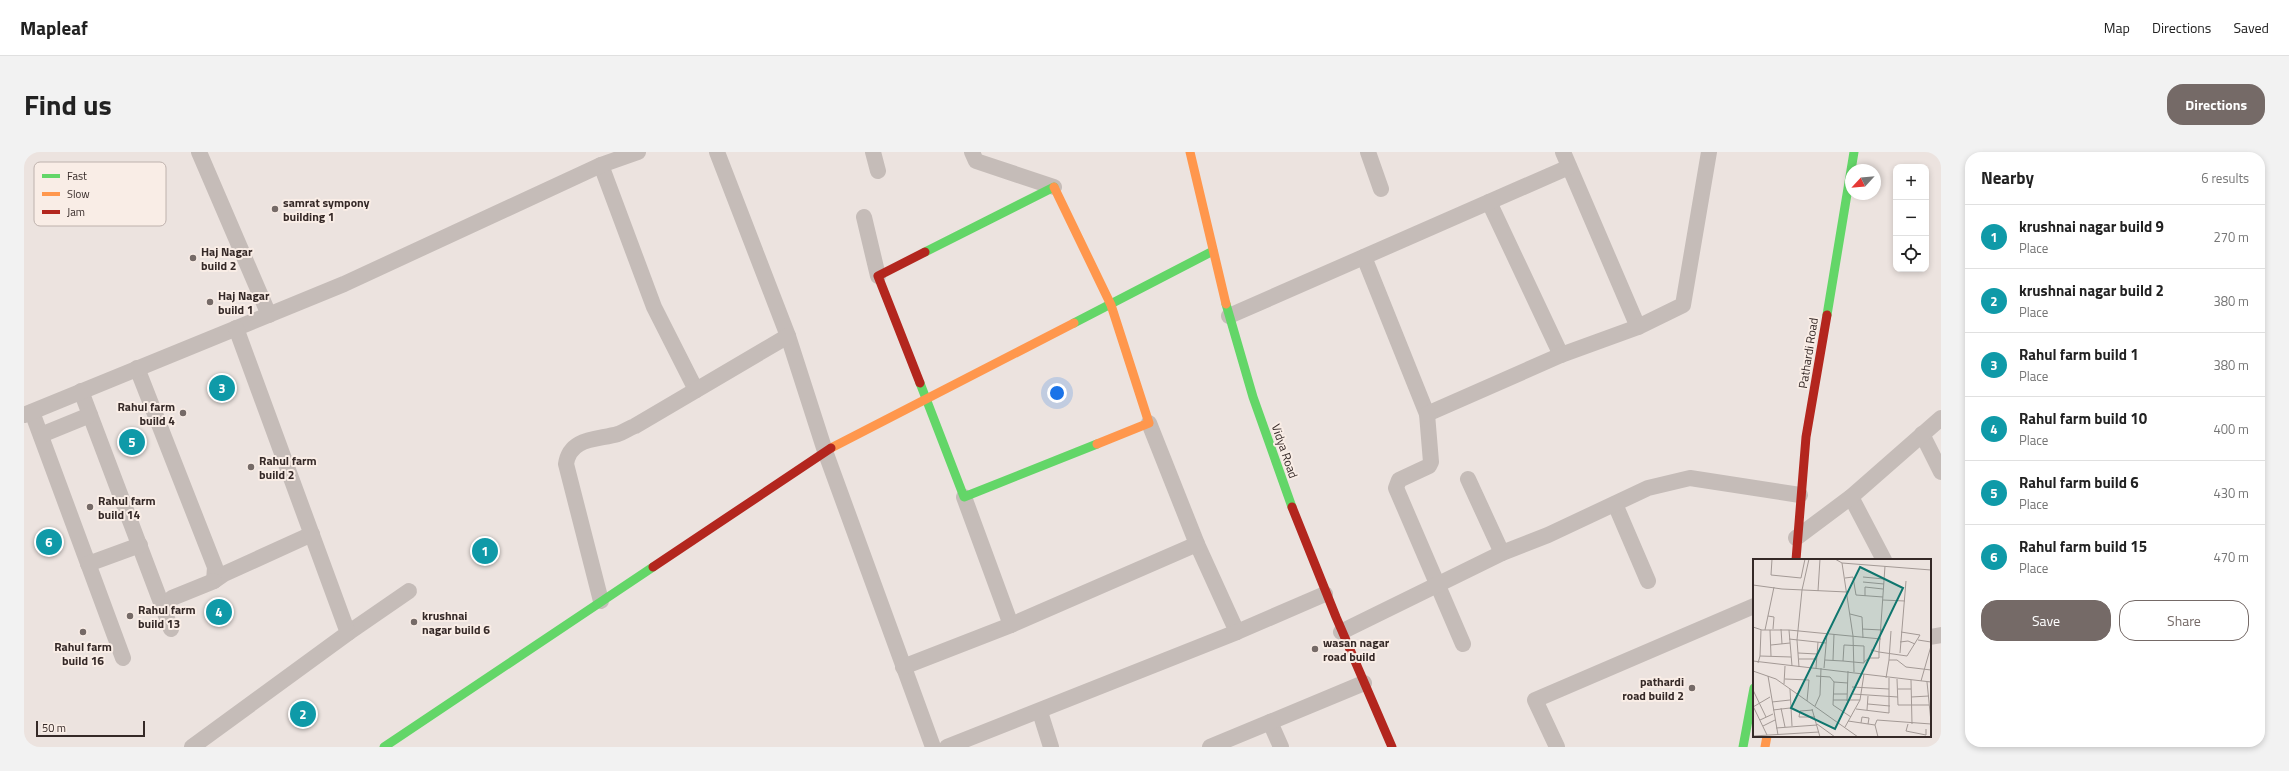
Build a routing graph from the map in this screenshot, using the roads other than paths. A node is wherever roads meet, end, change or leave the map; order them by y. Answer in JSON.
{"nodes":[{"id":1,"x":199,"y":152,"type":"edge"},
{"id":2,"x":638,"y":152,"type":"edge"},
{"id":3,"x":717,"y":152,"type":"edge"},
{"id":4,"x":873,"y":152,"type":"edge"},
{"id":5,"x":972,"y":152,"type":"edge"},
{"id":6,"x":1190,"y":152,"type":"edge"},
{"id":7,"x":1368,"y":152,"type":"edge"},
{"id":8,"x":1563,"y":152,"type":"edge"},
{"id":9,"x":1709,"y":152,"type":"edge"},
{"id":10,"x":1854,"y":152,"type":"edge"},
{"id":11,"x":601,"y":165,"type":"junction"},
{"id":12,"x":1569,"y":167,"type":"junction"},
{"id":13,"x":878,"y":171,"type":"dead end"},
{"id":14,"x":1054,"y":187,"type":"junction"},
{"id":15,"x":1381,"y":189,"type":"dead end"},
{"id":16,"x":1489,"y":202,"type":"junction"},
{"id":17,"x":864,"y":217,"type":"dead end"},
{"id":18,"x":1213,"y":251,"type":"junction"},
{"id":19,"x":1364,"y":257,"type":"junction"},
{"id":20,"x":878,"y":276,"type":"junction"},
{"id":21,"x":1111,"y":305,"type":"junction"},
{"id":22,"x":268,"y":315,"type":"junction"},
{"id":23,"x":1229,"y":316,"type":"junction"},
{"id":24,"x":1638,"y":327,"type":"junction"},
{"id":25,"x":236,"y":328,"type":"junction"},
{"id":26,"x":788,"y":336,"type":"junction"},
{"id":27,"x":1561,"y":355,"type":"junction"},
{"id":28,"x":137,"y":368,"type":"junction"},
{"id":29,"x":696,"y":390,"type":"junction"},
{"id":30,"x":81,"y":391,"type":"junction"},
{"id":31,"x":927,"y":399,"type":"junction"},
{"id":32,"x":28,"y":413,"type":"edge"},
{"id":33,"x":1427,"y":414,"type":"junction"},
{"id":34,"x":90,"y":415,"type":"junction"},
{"id":35,"x":1941,"y":418,"type":"edge"},
{"id":36,"x":1149,"y":423,"type":"junction"},
{"id":37,"x":1922,"y":434,"type":"junction"},
{"id":38,"x":41,"y":435,"type":"junction"},
{"id":39,"x":825,"y":450,"type":"junction"},
{"id":40,"x":1941,"y":472,"type":"edge"},
{"id":41,"x":1468,"y":479,"type":"dead end"},
{"id":42,"x":1800,"y":496,"type":"junction"},
{"id":43,"x":964,"y":497,"type":"junction"},
{"id":44,"x":1851,"y":497,"type":"junction"},
{"id":45,"x":1615,"y":504,"type":"junction"},
{"id":46,"x":312,"y":534,"type":"junction"},
{"id":47,"x":1197,"y":544,"type":"junction"},
{"id":48,"x":1796,"y":544,"type":"junction"},
{"id":49,"x":140,"y":545,"type":"junction"},
{"id":50,"x":1502,"y":553,"type":"junction"},
{"id":51,"x":1785,"y":559,"type":"edge"},
{"id":52,"x":1796,"y":559,"type":"edge"},
{"id":53,"x":1883,"y":559,"type":"edge"},
{"id":54,"x":88,"y":564,"type":"junction"},
{"id":55,"x":214,"y":581,"type":"junction"},
{"id":56,"x":1648,"y":581,"type":"dead end"},
{"id":57,"x":1437,"y":585,"type":"junction"},
{"id":58,"x":409,"y":591,"type":"dead end"},
{"id":59,"x":1325,"y":594,"type":"junction"},
{"id":60,"x":172,"y":598,"type":"dead end"},
{"id":61,"x":601,"y":601,"type":"junction"},
{"id":62,"x":1753,"y":606,"type":"edge"},
{"id":63,"x":1011,"y":625,"type":"junction"},
{"id":64,"x":172,"y":629,"type":"dead end"},
{"id":65,"x":1237,"y":632,"type":"junction"},
{"id":66,"x":1341,"y":632,"type":"junction"},
{"id":67,"x":348,"y":633,"type":"junction"},
{"id":68,"x":1941,"y":635,"type":"edge"},
{"id":69,"x":1931,"y":637,"type":"edge"},
{"id":70,"x":1463,"y":644,"type":"dead end"},
{"id":71,"x":123,"y":658,"type":"dead end"},
{"id":72,"x":903,"y":667,"type":"junction"},
{"id":73,"x":1364,"y":683,"type":"junction"},
{"id":74,"x":1753,"y":693,"type":"edge"},
{"id":75,"x":1040,"y":712,"type":"junction"},
{"id":76,"x":1270,"y":722,"type":"junction"},
{"id":77,"x":1767,"y":737,"type":"edge"},
{"id":78,"x":192,"y":747,"type":"edge"},
{"id":79,"x":384,"y":747,"type":"edge"},
{"id":80,"x":933,"y":747,"type":"edge"},
{"id":81,"x":948,"y":747,"type":"edge"},
{"id":82,"x":1051,"y":747,"type":"edge"},
{"id":83,"x":1211,"y":747,"type":"edge"},
{"id":84,"x":1280,"y":747,"type":"edge"},
{"id":85,"x":1392,"y":747,"type":"edge"},
{"id":86,"x":1557,"y":747,"type":"edge"},
{"id":87,"x":1743,"y":747,"type":"edge"},
{"id":88,"x":1765,"y":747,"type":"edge"}],
"edges":[{"from":1,"to":22,"type":"street"},
{"from":2,"to":11,"type":"street"},
{"from":3,"to":26,"type":"street"},
{"from":4,"to":13,"type":"street"},
{"from":5,"to":14,"type":"street"},
{"from":6,"to":18,"type":"street","name":"Vidya Road"},
{"from":7,"to":15,"type":"street"},
{"from":8,"to":12,"type":"street"},
{"from":9,"to":24,"type":"street"},
{"from":10,"to":42,"type":"street","name":"Pathardi Road"},
{"from":11,"to":22,"type":"street"},
{"from":11,"to":29,"type":"street"},
{"from":12,"to":16,"type":"street"},
{"from":12,"to":24,"type":"street"},
{"from":14,"to":20,"type":"street"},
{"from":14,"to":21,"type":"street"},
{"from":16,"to":19,"type":"street"},
{"from":16,"to":27,"type":"street"},
{"from":17,"to":20,"type":"street"},
{"from":18,"to":21,"type":"street"},
{"from":18,"to":23,"type":"street","name":"Vidya Road"},
{"from":19,"to":23,"type":"street"},
{"from":19,"to":33,"type":"street"},
{"from":20,"to":31,"type":"street"},
{"from":21,"to":31,"type":"street"},
{"from":21,"to":36,"type":"street"},
{"from":22,"to":25,"type":"street"},
{"from":23,"to":59,"type":"street","name":"Vidya Road"},
{"from":24,"to":27,"type":"street"},
{"from":25,"to":28,"type":"street"},
{"from":25,"to":46,"type":"street"},
{"from":26,"to":29,"type":"street"},
{"from":26,"to":39,"type":"street"},
{"from":27,"to":33,"type":"street"},
{"from":28,"to":30,"type":"street"},
{"from":28,"to":55,"type":"street"},
{"from":29,"to":61,"type":"street"},
{"from":30,"to":32,"type":"street"},
{"from":30,"to":34,"type":"street"},
{"from":31,"to":39,"type":"street"},
{"from":31,"to":43,"type":"street"},
{"from":32,"to":38,"type":"street"},
{"from":33,"to":57,"type":"street"},
{"from":34,"to":38,"type":"street"},
{"from":34,"to":49,"type":"street"},
{"from":35,"to":37,"type":"street"},
{"from":36,"to":43,"type":"street"},
{"from":36,"to":47,"type":"street"},
{"from":37,"to":40,"type":"street"},
{"from":37,"to":44,"type":"street"},
{"from":38,"to":54,"type":"street"},
{"from":39,"to":61,"type":"street"},
{"from":39,"to":72,"type":"street"},
{"from":41,"to":50,"type":"street"},
{"from":42,"to":45,"type":"street"},
{"from":42,"to":48,"type":"street","name":"Pathardi Road"},
{"from":43,"to":63,"type":"street"},
{"from":44,"to":48,"type":"street"},
{"from":44,"to":53,"type":"street"},
{"from":45,"to":50,"type":"street"},
{"from":45,"to":56,"type":"street"},
{"from":46,"to":55,"type":"street"},
{"from":46,"to":67,"type":"street"},
{"from":47,"to":63,"type":"street"},
{"from":47,"to":65,"type":"street"},
{"from":48,"to":51,"type":"street"},
{"from":48,"to":52,"type":"street","name":"Pathardi Road"},
{"from":49,"to":54,"type":"street"},
{"from":49,"to":64,"type":"street"},
{"from":50,"to":57,"type":"street"},
{"from":54,"to":71,"type":"street"},
{"from":55,"to":60,"type":"street"},
{"from":57,"to":66,"type":"street"},
{"from":57,"to":70,"type":"street"},
{"from":58,"to":67,"type":"street"},
{"from":59,"to":65,"type":"street"},
{"from":59,"to":66,"type":"street","name":"Vidya Road"},
{"from":61,"to":79,"type":"street"},
{"from":62,"to":86,"type":"street"},
{"from":63,"to":72,"type":"street"},
{"from":65,"to":75,"type":"street"},
{"from":66,"to":73,"type":"street","name":"Vidya Road"},
{"from":67,"to":78,"type":"street"},
{"from":68,"to":69,"type":"street"},
{"from":72,"to":80,"type":"street"},
{"from":73,"to":76,"type":"street"},
{"from":73,"to":85,"type":"street","name":"Vidya Road"},
{"from":74,"to":87,"type":"street"},
{"from":75,"to":81,"type":"street"},
{"from":75,"to":82,"type":"street"},
{"from":76,"to":83,"type":"street"},
{"from":76,"to":84,"type":"street"},
{"from":77,"to":88,"type":"street"}]}
